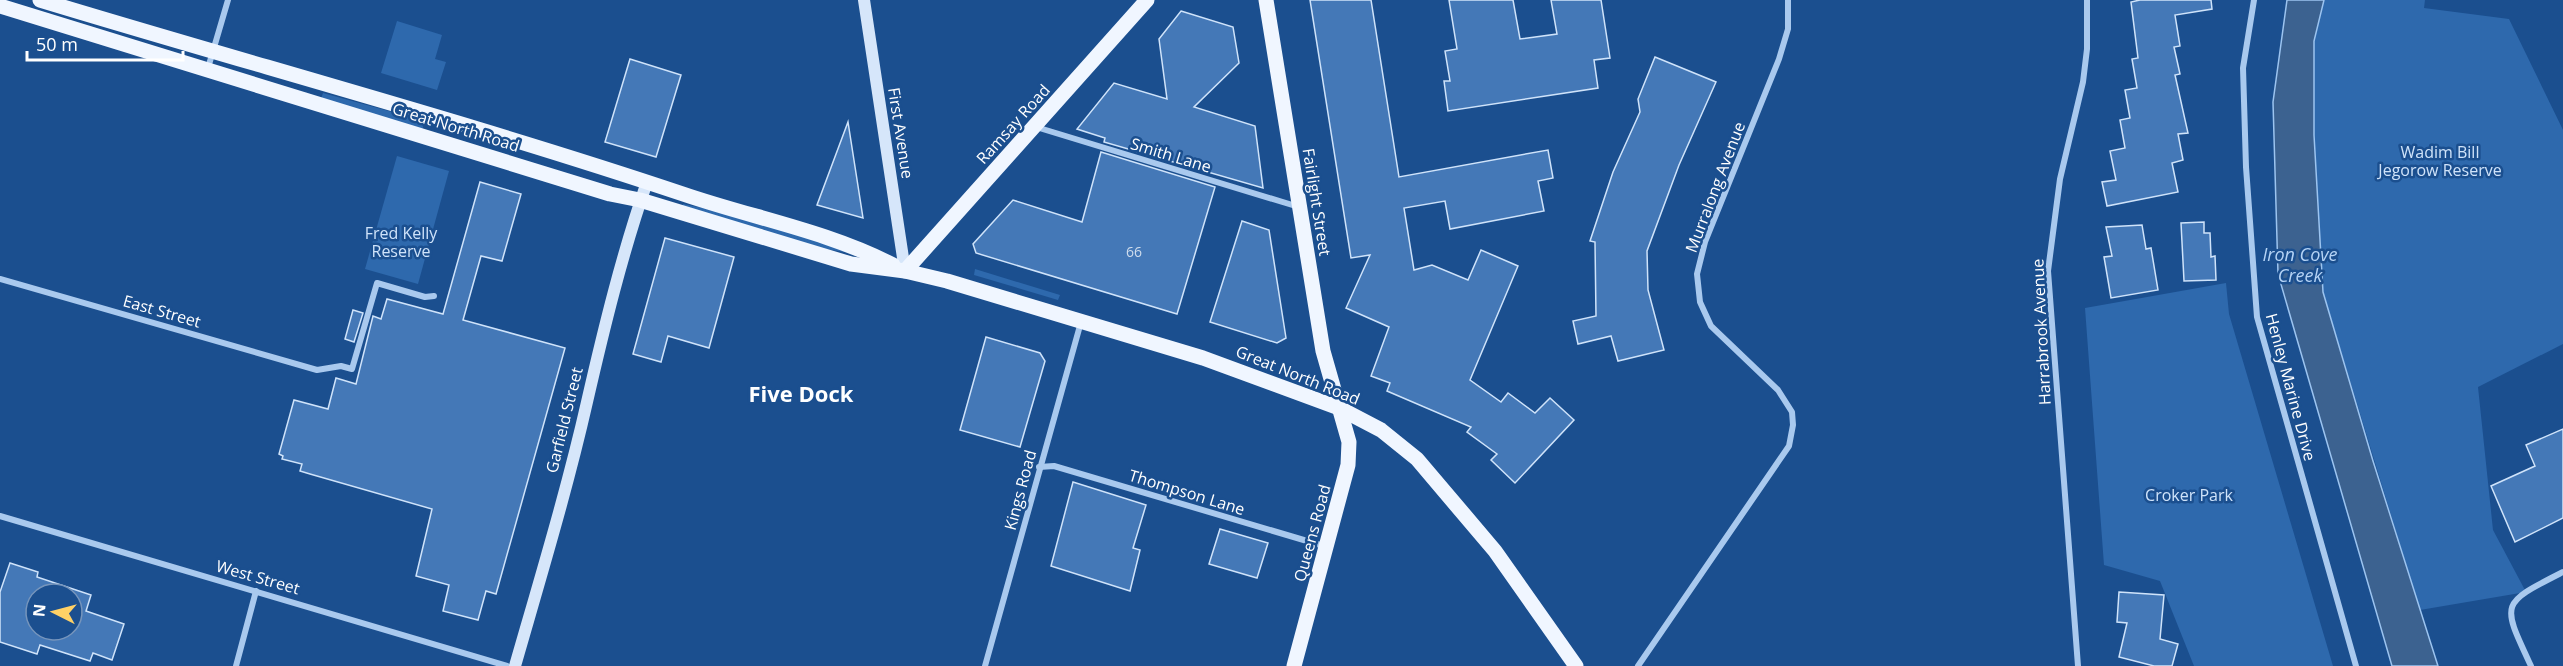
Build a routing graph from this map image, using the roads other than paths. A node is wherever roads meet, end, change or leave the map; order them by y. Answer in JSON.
{"nodes":[{"id":1,"x":40,"y":0,"type":"edge"},
{"id":2,"x":228,"y":0,"type":"edge"},
{"id":3,"x":864,"y":0,"type":"edge"},
{"id":4,"x":1147,"y":0,"type":"edge"},
{"id":5,"x":1266,"y":0,"type":"edge"},
{"id":6,"x":1788,"y":0,"type":"edge"},
{"id":7,"x":2087,"y":0,"type":"edge"},
{"id":8,"x":2254,"y":0,"type":"edge"},
{"id":9,"x":0,"y":6,"type":"edge"},
{"id":10,"x":213,"y":52,"type":"junction"},
{"id":11,"x":208,"y":69,"type":"junction"},
{"id":12,"x":1035,"y":127,"type":"junction"},
{"id":13,"x":647,"y":182,"type":"junction"},
{"id":14,"x":640,"y":200,"type":"junction"},
{"id":15,"x":1299,"y":208,"type":"junction"},
{"id":16,"x":905,"y":271,"type":"junction"},
{"id":17,"x":0,"y":279,"type":"edge"},
{"id":18,"x":434,"y":296,"type":"dead end"},
{"id":19,"x":1081,"y":321,"type":"junction"},
{"id":20,"x":1339,"y":408,"type":"junction"},
{"id":21,"x":1040,"y":466,"type":"junction"},
{"id":22,"x":0,"y":516,"type":"edge"},
{"id":23,"x":1327,"y":546,"type":"junction"},
{"id":24,"x":2563,"y":572,"type":"edge"},
{"id":25,"x":256,"y":591,"type":"junction"},
{"id":26,"x":236,"y":666,"type":"edge"},
{"id":27,"x":507,"y":666,"type":"edge"},
{"id":28,"x":515,"y":666,"type":"edge"},
{"id":29,"x":985,"y":666,"type":"edge"},
{"id":30,"x":1294,"y":666,"type":"edge"},
{"id":31,"x":1576,"y":666,"type":"edge"},
{"id":32,"x":1638,"y":666,"type":"edge"},
{"id":33,"x":2078,"y":666,"type":"edge"},
{"id":34,"x":2356,"y":666,"type":"edge"},
{"id":35,"x":2531,"y":666,"type":"edge"}],
"edges":[{"from":1,"to":10,"type":"main road","name":"Great North Road"},
{"from":2,"to":10,"type":"street"},
{"from":3,"to":16,"type":"street","name":"First Avenue"},
{"from":4,"to":12,"type":"main road","name":"Ramsay Road"},
{"from":5,"to":15,"type":"main road","name":"Fairlight Street"},
{"from":6,"to":32,"type":"street","name":"Murralong Avenue"},
{"from":7,"to":33,"type":"street","name":"Harrabrook Avenue"},
{"from":8,"to":34,"type":"street","name":"Henley Marine Drive"},
{"from":9,"to":11,"type":"main road","name":"Great North Road"},
{"from":10,"to":11,"type":"street"},
{"from":10,"to":13,"type":"main road","name":"Great North Road"},
{"from":11,"to":14,"type":"main road","name":"Great North Road"},
{"from":12,"to":15,"type":"street","name":"Smith Lane"},
{"from":12,"to":16,"type":"main road","name":"Ramsay Road"},
{"from":13,"to":14,"type":"street","name":"Garfield Street"},
{"from":13,"to":16,"type":"main road","name":"Great North Road"},
{"from":14,"to":16,"type":"main road","name":"Great North Road"},
{"from":14,"to":28,"type":"street","name":"Garfield Street"},
{"from":15,"to":20,"type":"main road","name":"Fairlight Street"},
{"from":16,"to":19,"type":"main road","name":"Great North Road"},
{"from":17,"to":18,"type":"street","name":"East Street"},
{"from":19,"to":20,"type":"main road","name":"Great North Road"},
{"from":19,"to":21,"type":"street","name":"Kings Road"},
{"from":20,"to":23,"type":"main road","name":"Queens Road"},
{"from":20,"to":31,"type":"main road","name":"Great North Road"},
{"from":21,"to":23,"type":"street","name":"Thompson Lane"},
{"from":21,"to":29,"type":"street","name":"Kings Road"},
{"from":22,"to":25,"type":"street","name":"West Street"},
{"from":23,"to":30,"type":"main road","name":"Queens Road"},
{"from":24,"to":35,"type":"street"},
{"from":25,"to":26,"type":"street"},
{"from":25,"to":27,"type":"street","name":"West Street"}]}
